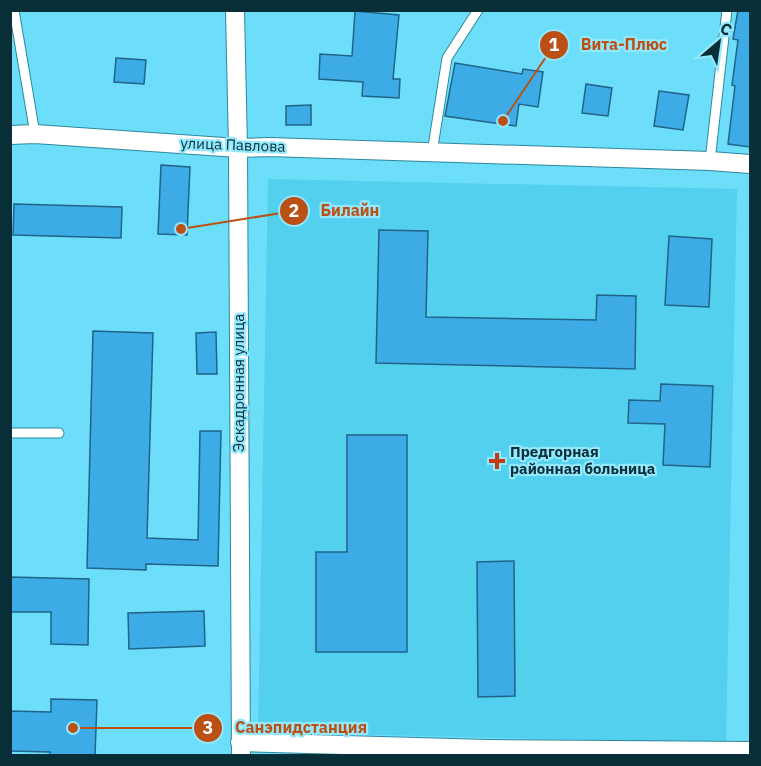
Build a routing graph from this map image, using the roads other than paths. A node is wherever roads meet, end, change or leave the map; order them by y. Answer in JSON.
{"nodes":[{"id":1,"x":14,"y":10,"type":"edge"},
{"id":2,"x":235,"y":10,"type":"edge"},
{"id":3,"x":478,"y":10,"type":"edge"},
{"id":4,"x":727,"y":10,"type":"edge"},
{"id":5,"x":35,"y":134,"type":"junction"},
{"id":6,"x":10,"y":135,"type":"edge"},
{"id":7,"x":238,"y":148,"type":"junction"},
{"id":8,"x":432,"y":153,"type":"junction"},
{"id":9,"x":710,"y":161,"type":"junction"},
{"id":10,"x":750,"y":164,"type":"edge"},
{"id":11,"x":10,"y":433,"type":"edge"},
{"id":12,"x":59,"y":433,"type":"dead end"},
{"id":13,"x":241,"y":749,"type":"edge"},
{"id":14,"x":750,"y":751,"type":"edge"},
{"id":15,"x":566,"y":753,"type":"edge"}],
"edges":[{"from":1,"to":5,"type":"lane"},
{"from":2,"to":7,"type":"street","name":"Эскадронная улица"},
{"from":3,"to":8,"type":"lane"},
{"from":4,"to":9,"type":"lane"},
{"from":5,"to":6,"type":"street","name":"улица Павлова"},
{"from":5,"to":7,"type":"street","name":"улица Павлова"},
{"from":7,"to":8,"type":"street","name":"улица Павлова"},
{"from":7,"to":13,"type":"street","name":"Эскадронная улица"},
{"from":8,"to":9,"type":"street","name":"улица Павлова"},
{"from":9,"to":10,"type":"street","name":"улица Павлова"},
{"from":11,"to":12,"type":"lane"},
{"from":13,"to":15,"type":"street"},
{"from":14,"to":15,"type":"street"}]}
